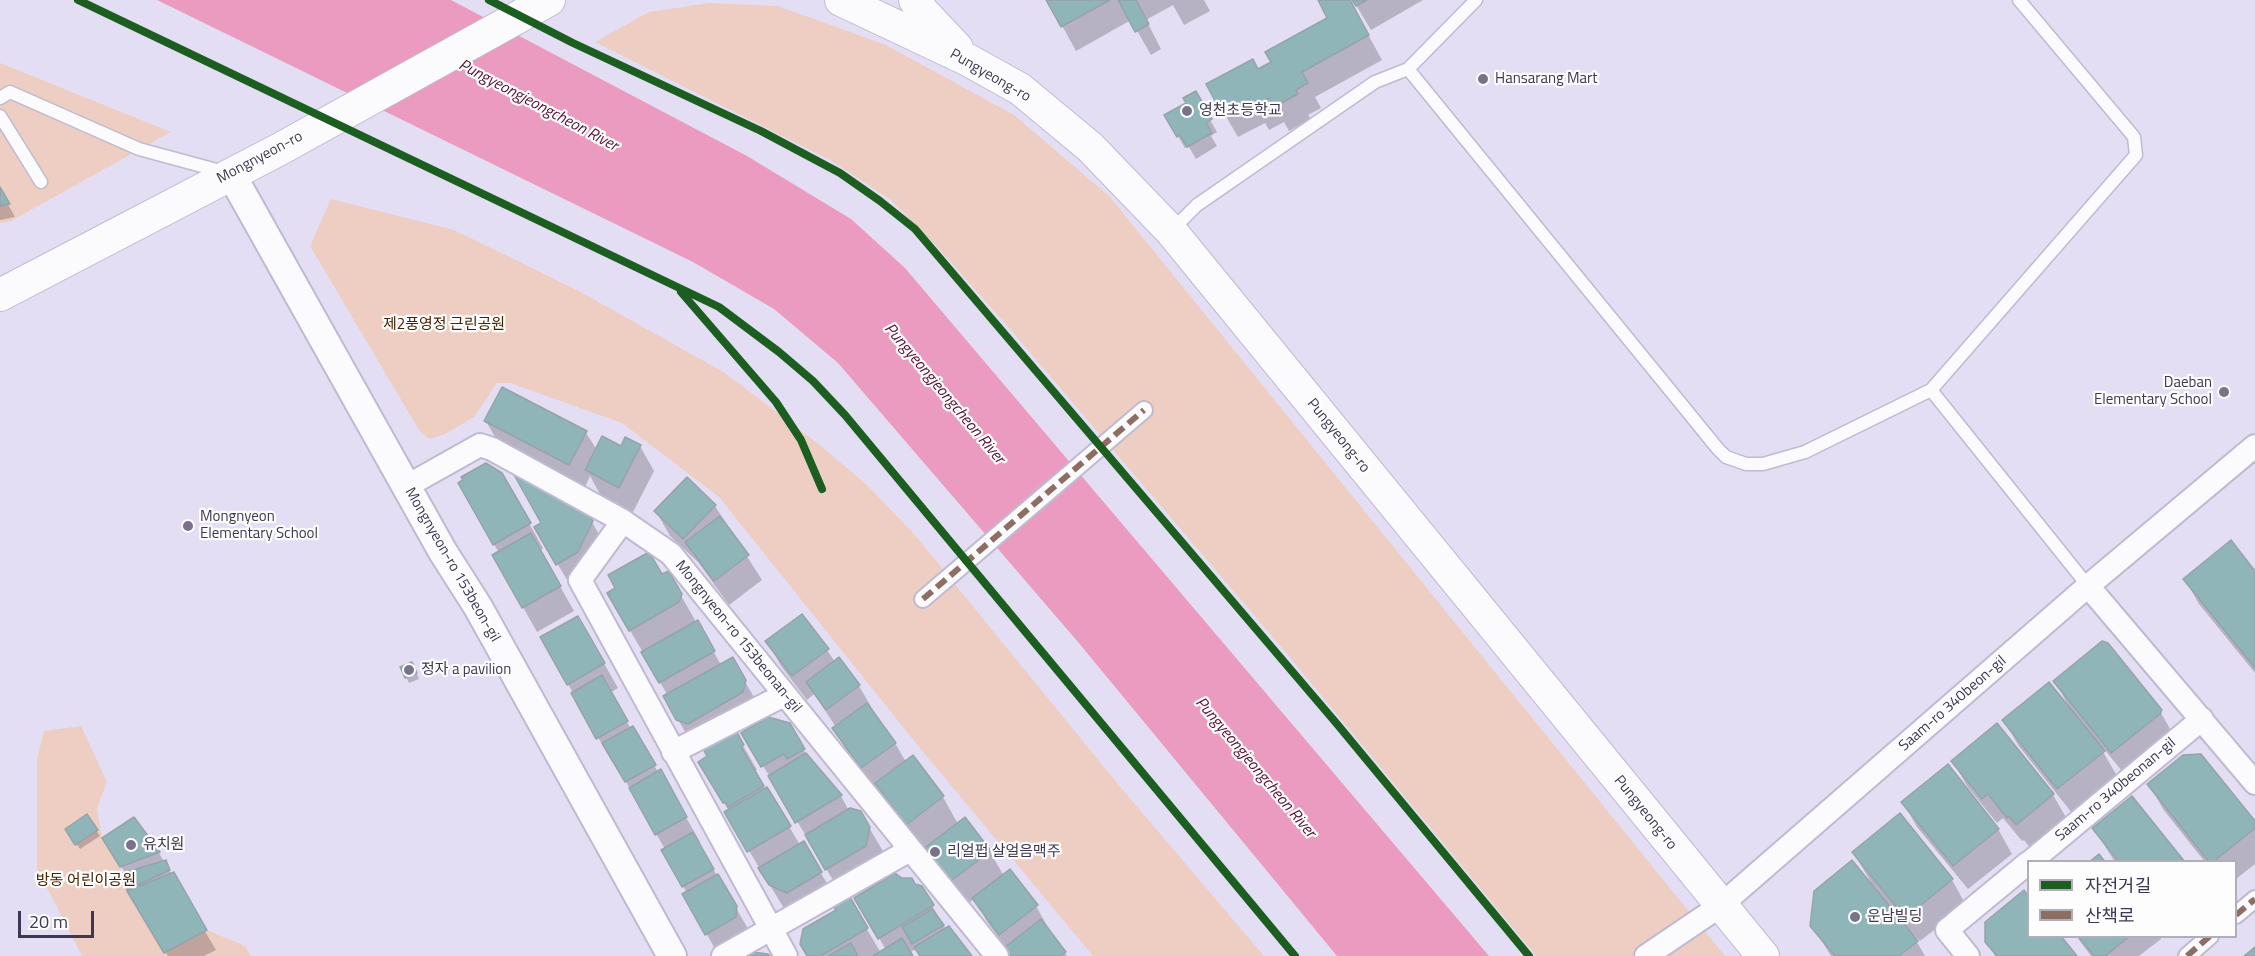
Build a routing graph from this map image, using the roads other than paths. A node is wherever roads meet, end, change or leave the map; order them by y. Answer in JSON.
{"nodes":[{"id":1,"x":549,"y":0,"type":"edge"},
{"id":2,"x":841,"y":0,"type":"edge"},
{"id":3,"x":915,"y":0,"type":"edge"},
{"id":4,"x":1476,"y":0,"type":"edge"},
{"id":5,"x":2019,"y":0,"type":"edge"},
{"id":6,"x":968,"y":60,"type":"junction"},
{"id":7,"x":1408,"y":69,"type":"junction"},
{"id":8,"x":0,"y":98,"type":"edge"},
{"id":9,"x":0,"y":116,"type":"edge"},
{"id":10,"x":231,"y":174,"type":"junction"},
{"id":11,"x":41,"y":182,"type":"dead end"},
{"id":12,"x":1171,"y":231,"type":"junction"},
{"id":13,"x":0,"y":295,"type":"edge"},
{"id":14,"x":1931,"y":390,"type":"junction"},
{"id":15,"x":1144,"y":410,"type":"dead end"},
{"id":16,"x":2255,"y":446,"type":"edge"},
{"id":17,"x":407,"y":486,"type":"junction"},
{"id":18,"x":623,"y":521,"type":"junction"},
{"id":19,"x":2088,"y":586,"type":"junction"},
{"id":20,"x":922,"y":599,"type":"dead end"},
{"id":21,"x":784,"y":695,"type":"junction"},
{"id":22,"x":2202,"y":720,"type":"junction"},
{"id":23,"x":674,"y":752,"type":"junction"},
{"id":24,"x":2255,"y":783,"type":"edge"},
{"id":25,"x":909,"y":850,"type":"junction"},
{"id":26,"x":2031,"y":860,"type":"edge"},
{"id":27,"x":2027,"y":864,"type":"edge"},
{"id":28,"x":2255,"y":899,"type":"edge"},
{"id":29,"x":1720,"y":906,"type":"junction"},
{"id":30,"x":2237,"y":913,"type":"edge"},
{"id":31,"x":771,"y":930,"type":"junction"},
{"id":32,"x":2208,"y":938,"type":"edge"},
{"id":33,"x":672,"y":956,"type":"edge"},
{"id":34,"x":723,"y":956,"type":"edge"},
{"id":35,"x":786,"y":956,"type":"edge"},
{"id":36,"x":997,"y":956,"type":"edge"},
{"id":37,"x":1646,"y":956,"type":"edge"},
{"id":38,"x":1763,"y":956,"type":"edge"},
{"id":39,"x":1968,"y":956,"type":"edge"},
{"id":40,"x":2187,"y":956,"type":"edge"}],
"edges":[{"from":1,"to":10,"type":"main road","name":"Mongnyeon-ro"},
{"from":2,"to":6,"type":"main road","name":"Pungyeong-ro"},
{"from":3,"to":6,"type":"main road"},
{"from":4,"to":7,"type":"lane"},
{"from":5,"to":14,"type":"lane"},
{"from":6,"to":12,"type":"main road","name":"Pungyeong-ro"},
{"from":7,"to":12,"type":"lane"},
{"from":7,"to":14,"type":"lane"},
{"from":8,"to":10,"type":"lane"},
{"from":9,"to":11,"type":"lane"},
{"from":10,"to":13,"type":"main road","name":"Mongnyeon-ro"},
{"from":10,"to":17,"type":"street","name":"Mongnyeon-ro 153beon-gil"},
{"from":12,"to":29,"type":"main road","name":"Pungyeong-ro"},
{"from":14,"to":19,"type":"lane"},
{"from":15,"to":20,"type":"street"},
{"from":16,"to":19,"type":"street","name":"Saam-ro 340beon-gil"},
{"from":17,"to":18,"type":"street","name":"Mongnyeon-ro 153beonan-gil"},
{"from":17,"to":33,"type":"street","name":"Mongnyeon-ro 153beon-gil"},
{"from":18,"to":21,"type":"street","name":"Mongnyeon-ro 153beonan-gil"},
{"from":18,"to":23,"type":"street"},
{"from":19,"to":22,"type":"street"},
{"from":19,"to":29,"type":"street","name":"Saam-ro 340beon-gil"},
{"from":21,"to":23,"type":"street"},
{"from":21,"to":25,"type":"street","name":"Mongnyeon-ro 153beonan-gil"},
{"from":22,"to":24,"type":"street"},
{"from":22,"to":26,"type":"street","name":"Saam-ro 340beonan-gil"},
{"from":23,"to":31,"type":"street"},
{"from":25,"to":31,"type":"street"},
{"from":25,"to":36,"type":"street","name":"Mongnyeon-ro 153beonan-gil"},
{"from":27,"to":39,"type":"street","name":"Saam-ro 340beonan-gil"},
{"from":28,"to":30,"type":"street"},
{"from":29,"to":37,"type":"street","name":"Saam-ro 340beon-gil"},
{"from":29,"to":38,"type":"main road","name":"Pungyeong-ro"},
{"from":31,"to":34,"type":"street"},
{"from":31,"to":35,"type":"street"},
{"from":32,"to":40,"type":"street"}]}
